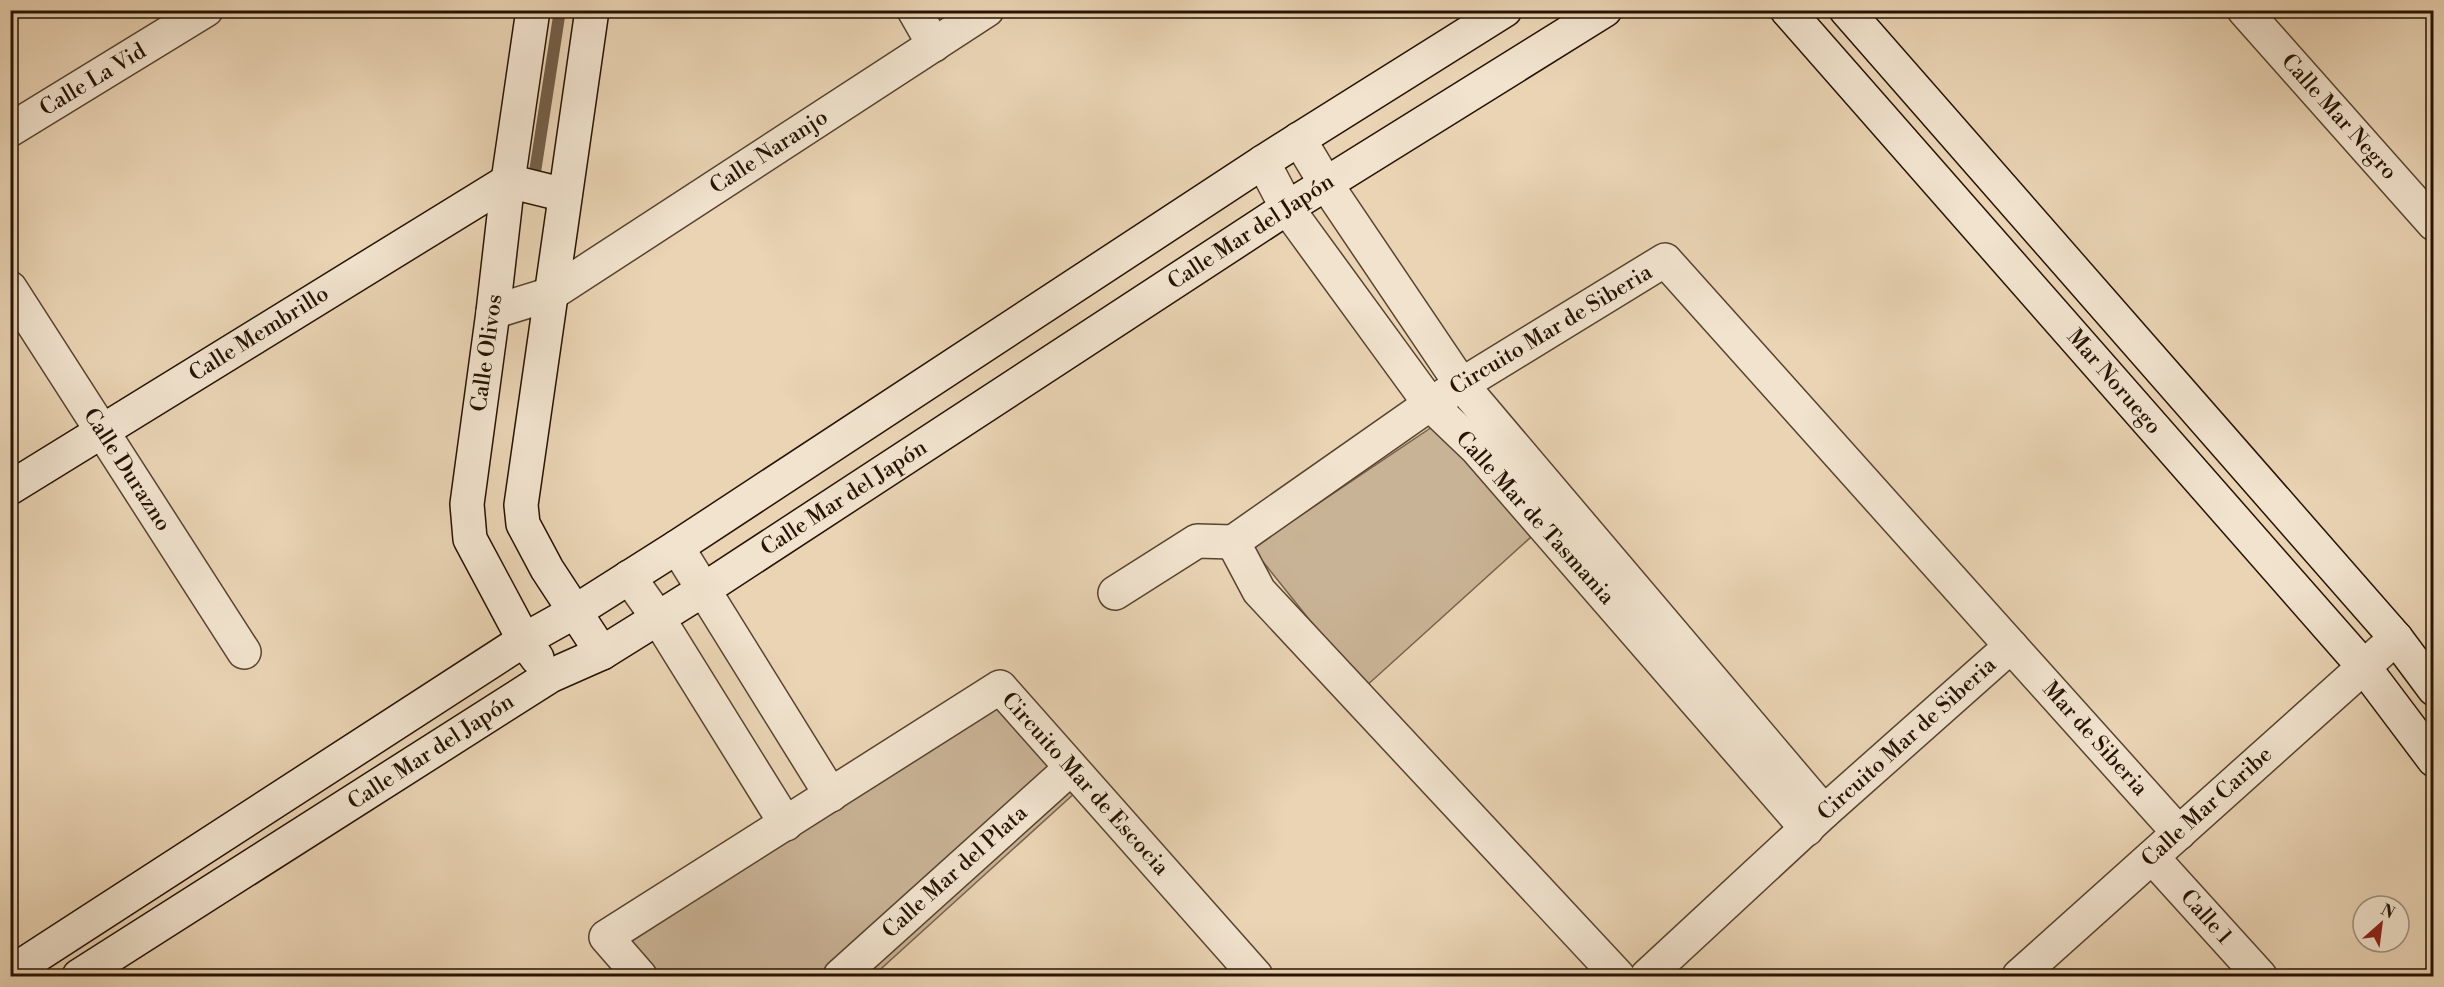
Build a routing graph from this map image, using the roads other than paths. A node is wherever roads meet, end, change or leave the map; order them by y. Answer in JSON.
{"nodes":[{"id":1,"x":533,"y":10,"type":"edge"},
{"id":2,"x":592,"y":10,"type":"edge"},
{"id":3,"x":914,"y":10,"type":"edge"},
{"id":4,"x":987,"y":10,"type":"edge"},
{"id":5,"x":1505,"y":10,"type":"edge"},
{"id":6,"x":1605,"y":10,"type":"edge"},
{"id":7,"x":1787,"y":10,"type":"edge"},
{"id":8,"x":1846,"y":10,"type":"edge"},
{"id":9,"x":2244,"y":10,"type":"edge"},
{"id":10,"x":195,"y":13,"type":"edge"},
{"id":11,"x":934,"y":45,"type":"junction"},
{"id":12,"x":10,"y":130,"type":"edge"},
{"id":13,"x":1299,"y":139,"type":"junction"},
{"id":14,"x":1263,"y":162,"type":"junction"},
{"id":15,"x":508,"y":181,"type":"junction"},
{"id":16,"x":1326,"y":184,"type":"junction"},
{"id":17,"x":565,"y":195,"type":"junction"},
{"id":18,"x":1287,"y":208,"type":"junction"},
{"id":19,"x":2433,"y":224,"type":"edge"},
{"id":20,"x":10,"y":288,"type":"edge"},
{"id":21,"x":550,"y":294,"type":"junction"},
{"id":22,"x":493,"y":312,"type":"junction"},
{"id":23,"x":1461,"y":384,"type":"junction"},
{"id":24,"x":1430,"y":404,"type":"junction"},
{"id":25,"x":103,"y":431,"type":"junction"},
{"id":26,"x":10,"y":488,"type":"edge"},
{"id":27,"x":1233,"y":542,"type":"junction"},
{"id":28,"x":677,"y":547,"type":"junction"},
{"id":29,"x":629,"y":577,"type":"junction"},
{"id":30,"x":703,"y":590,"type":"junction"},
{"id":31,"x":1115,"y":593,"type":"dead end"},
{"id":32,"x":576,"y":611,"type":"junction"},
{"id":33,"x":658,"y":618,"type":"junction"},
{"id":34,"x":2396,"y":638,"type":"junction"},
{"id":35,"x":524,"y":640,"type":"junction"},
{"id":36,"x":2011,"y":646,"type":"junction"},
{"id":37,"x":244,"y":652,"type":"dead end"},
{"id":38,"x":602,"y":653,"type":"junction"},
{"id":39,"x":2364,"y":667,"type":"junction"},
{"id":40,"x":550,"y":676,"type":"junction"},
{"id":41,"x":2433,"y":689,"type":"edge"},
{"id":42,"x":2433,"y":760,"type":"edge"},
{"id":43,"x":1071,"y":768,"type":"junction"},
{"id":44,"x":831,"y":795,"type":"junction"},
{"id":45,"x":1815,"y":821,"type":"junction"},
{"id":46,"x":786,"y":824,"type":"junction"},
{"id":47,"x":2178,"y":833,"type":"junction"},
{"id":48,"x":2152,"y":857,"type":"junction"},
{"id":49,"x":10,"y":973,"type":"edge"},
{"id":50,"x":79,"y":976,"type":"edge"},
{"id":51,"x":640,"y":976,"type":"edge"},
{"id":52,"x":840,"y":976,"type":"edge"},
{"id":53,"x":1253,"y":976,"type":"edge"},
{"id":54,"x":1618,"y":976,"type":"edge"},
{"id":55,"x":1647,"y":976,"type":"edge"},
{"id":56,"x":2019,"y":976,"type":"edge"},
{"id":57,"x":2260,"y":976,"type":"edge"}],
"edges":[{"from":1,"to":15,"type":"street","name":"Calle Olivos"},
{"from":2,"to":17,"type":"street"},
{"from":3,"to":11,"type":"street"},
{"from":4,"to":11,"type":"street","name":"Calle Naranjo"},
{"from":5,"to":13,"type":"street","name":"Calle Mar del Japón"},
{"from":6,"to":16,"type":"street","name":"Calle Mar del Japón"},
{"from":7,"to":39,"type":"street","name":"Mar Noruego"},
{"from":8,"to":34,"type":"street","name":"Mar Noruego"},
{"from":9,"to":19,"type":"street","name":"Calle Mar Negro"},
{"from":10,"to":12,"type":"street","name":"Calle La Vid"},
{"from":11,"to":21,"type":"street","name":"Calle Naranjo"},
{"from":13,"to":14,"type":"street","name":"Calle Mar del Japón"},
{"from":13,"to":16,"type":"street","name":"Calle Mar de Tasmania"},
{"from":14,"to":18,"type":"street","name":"Calle Mar de Tasmania"},
{"from":14,"to":28,"type":"street","name":"Calle Mar del Japón"},
{"from":15,"to":17,"type":"street"},
{"from":15,"to":22,"type":"street","name":"Calle Olivos"},
{"from":15,"to":25,"type":"street","name":"Calle Membrillo"},
{"from":16,"to":18,"type":"street","name":"Calle Mar del Japón"},
{"from":16,"to":23,"type":"street","name":"Calle Mar de Tasmania"},
{"from":17,"to":21,"type":"street"},
{"from":18,"to":24,"type":"street","name":"Calle Mar de Tasmania"},
{"from":18,"to":30,"type":"street","name":"Calle Mar del Japón"},
{"from":20,"to":25,"type":"street","name":"Calle Durazno"},
{"from":21,"to":22,"type":"street","name":"Calle Naranjo"},
{"from":21,"to":32,"type":"street"},
{"from":22,"to":35,"type":"street","name":"Calle Olivos"},
{"from":23,"to":24,"type":"street","name":"Circuito Mar de Siberia"},
{"from":23,"to":36,"type":"street","name":"Circuito Mar de Siberia"},
{"from":23,"to":45,"type":"street","name":"Calle Mar de Tasmania"},
{"from":24,"to":27,"type":"street","name":"Circuito Mar de Siberia"},
{"from":24,"to":45,"type":"street","name":"Calle Mar de Tasmania"},
{"from":25,"to":26,"type":"street","name":"Calle Membrillo"},
{"from":25,"to":37,"type":"street","name":"Calle Durazno"},
{"from":27,"to":31,"type":"street"},
{"from":27,"to":54,"type":"street"},
{"from":28,"to":29,"type":"street","name":"Calle Mar del Japón"},
{"from":28,"to":30,"type":"street"},
{"from":29,"to":32,"type":"street","name":"Calle Mar del Japón"},
{"from":29,"to":33,"type":"street"},
{"from":30,"to":33,"type":"street","name":"Calle Mar del Japón"},
{"from":30,"to":44,"type":"street"},
{"from":32,"to":35,"type":"street","name":"Calle Mar del Japón"},
{"from":32,"to":38,"type":"street"},
{"from":33,"to":38,"type":"street","name":"Calle Mar del Japón"},
{"from":33,"to":46,"type":"street"},
{"from":34,"to":39,"type":"street","name":"Calle Mar Caribe"},
{"from":34,"to":41,"type":"street","name":"Mar Noruego"},
{"from":35,"to":40,"type":"street","name":"Calle Olivos"},
{"from":35,"to":49,"type":"street","name":"Calle Mar del Japón"},
{"from":36,"to":45,"type":"street","name":"Circuito Mar de Siberia"},
{"from":36,"to":47,"type":"street","name":"Mar de Siberia"},
{"from":38,"to":40,"type":"street","name":"Calle Mar del Japón"},
{"from":39,"to":42,"type":"street","name":"Mar Noruego"},
{"from":39,"to":47,"type":"street","name":"Calle Mar Caribe"},
{"from":40,"to":50,"type":"street","name":"Calle Mar del Japón"},
{"from":43,"to":44,"type":"street","name":"Circuito Mar de Escocia"},
{"from":43,"to":52,"type":"street","name":"Calle Mar del Plata"},
{"from":43,"to":53,"type":"street","name":"Circuito Mar de Escocia"},
{"from":44,"to":46,"type":"street","name":"Circuito Mar de Escocia"},
{"from":45,"to":55,"type":"street","name":"Circuito Mar de Siberia"},
{"from":46,"to":51,"type":"street","name":"Circuito Mar de Escocia"},
{"from":47,"to":48,"type":"street","name":"Calle Mar Caribe"},
{"from":48,"to":56,"type":"street","name":"Calle Mar Caribe"},
{"from":48,"to":57,"type":"street","name":"Calle 1"}]}
